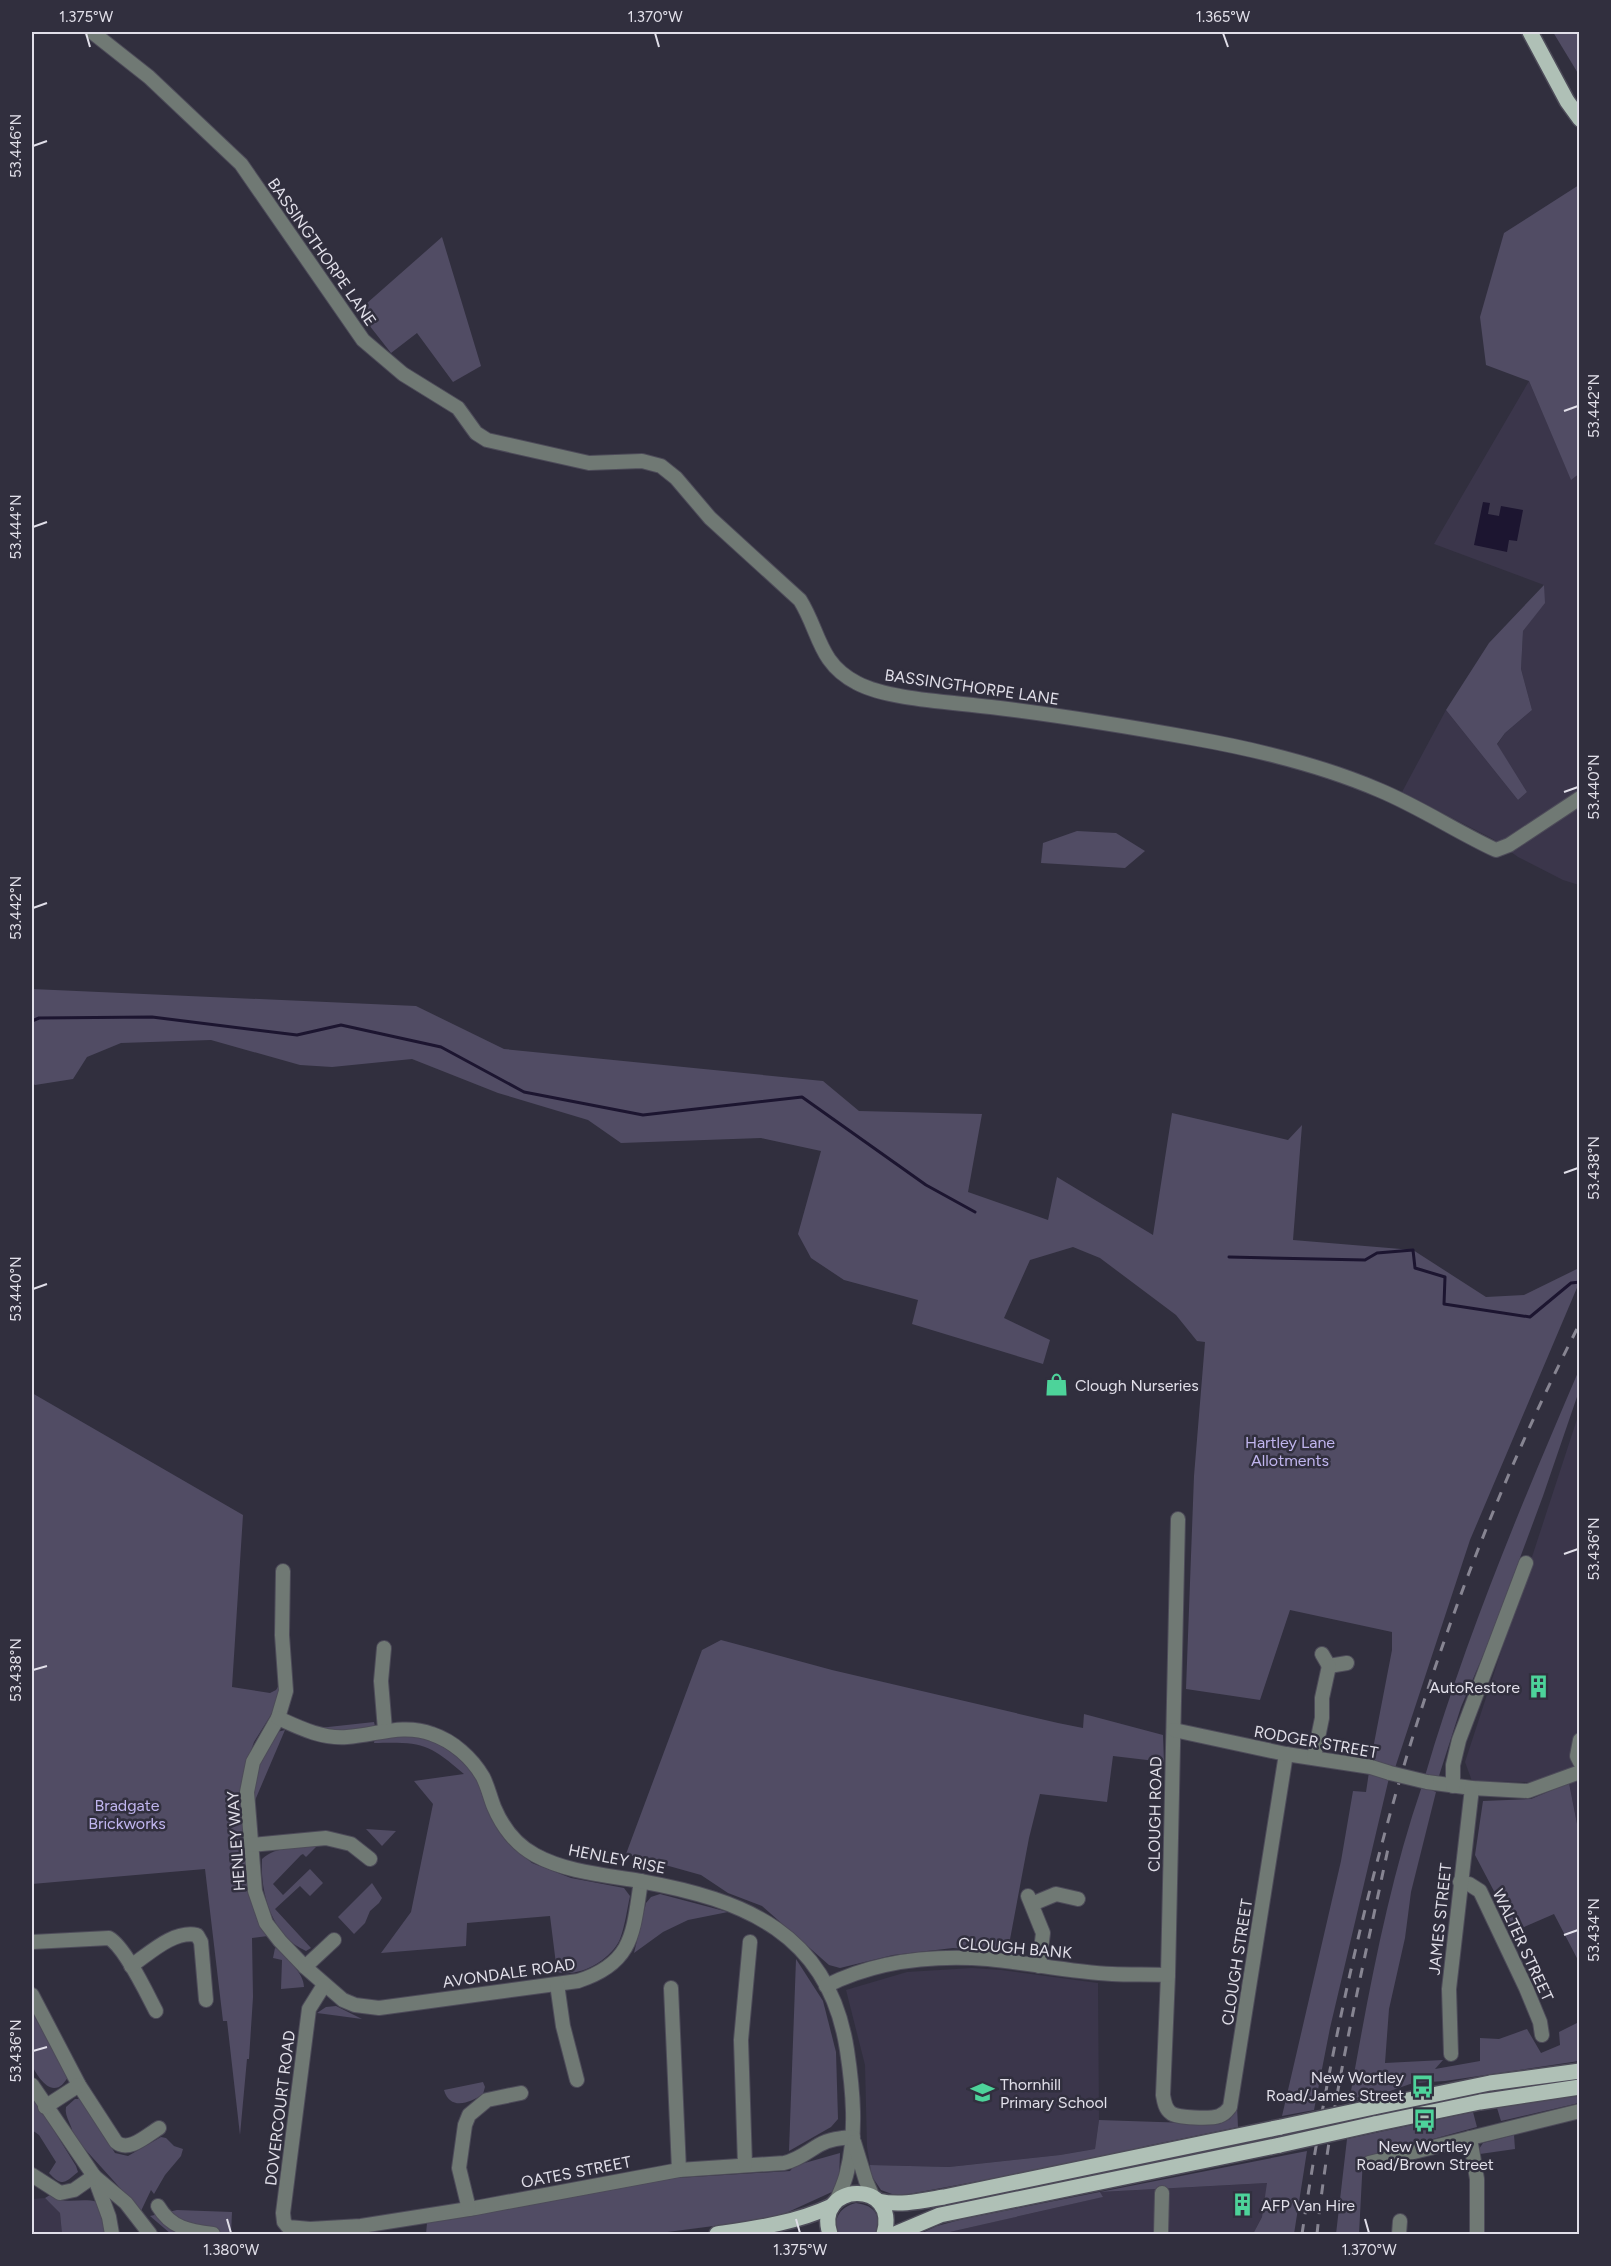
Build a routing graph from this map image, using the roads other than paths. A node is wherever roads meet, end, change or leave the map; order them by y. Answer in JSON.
{"nodes":[{"id":1,"x":92,"y":32,"type":"edge"},
{"id":2,"x":1530,"y":32,"type":"edge"},
{"id":3,"x":1580,"y":119,"type":"edge"},
{"id":4,"x":1580,"y":798,"type":"edge"},
{"id":5,"x":1178,"y":1518,"type":"dead end"},
{"id":6,"x":1526,"y":1563,"type":"dead end"},
{"id":7,"x":283,"y":1571,"type":"dead end"},
{"id":8,"x":384,"y":1647,"type":"dead end"},
{"id":9,"x":1347,"y":1663,"type":"dead end"},
{"id":10,"x":278,"y":1718,"type":"junction"},
{"id":11,"x":385,"y":1730,"type":"junction"},
{"id":12,"x":1174,"y":1730,"type":"junction"},
{"id":13,"x":1580,"y":1740,"type":"edge"},
{"id":14,"x":1286,"y":1754,"type":"junction"},
{"id":15,"x":1314,"y":1757,"type":"junction"},
{"id":16,"x":1580,"y":1762,"type":"edge"},
{"id":17,"x":1580,"y":1772,"type":"edge"},
{"id":18,"x":1453,"y":1786,"type":"junction"},
{"id":19,"x":1472,"y":1788,"type":"junction"},
{"id":20,"x":251,"y":1845,"type":"junction"},
{"id":21,"x":370,"y":1859,"type":"dead end"},
{"id":22,"x":641,"y":1881,"type":"junction"},
{"id":23,"x":1460,"y":1882,"type":"junction"},
{"id":24,"x":1078,"y":1899,"type":"dead end"},
{"id":25,"x":334,"y":1940,"type":"dead end"},
{"id":26,"x":32,"y":1942,"type":"edge"},
{"id":27,"x":750,"y":1942,"type":"dead end"},
{"id":28,"x":131,"y":1966,"type":"junction"},
{"id":29,"x":1039,"y":1966,"type":"junction"},
{"id":30,"x":305,"y":1967,"type":"junction"},
{"id":31,"x":1168,"y":1975,"type":"junction"},
{"id":32,"x":556,"y":1984,"type":"junction"},
{"id":33,"x":324,"y":1985,"type":"junction"},
{"id":34,"x":826,"y":1986,"type":"junction"},
{"id":35,"x":671,"y":1988,"type":"dead end"},
{"id":36,"x":32,"y":1995,"type":"edge"},
{"id":37,"x":206,"y":2000,"type":"dead end"},
{"id":38,"x":156,"y":2011,"type":"dead end"},
{"id":39,"x":1542,"y":2035,"type":"dead end"},
{"id":40,"x":1451,"y":2054,"type":"dead end"},
{"id":41,"x":1580,"y":2071,"type":"edge"},
{"id":42,"x":577,"y":2080,"type":"dead end"},
{"id":43,"x":32,"y":2085,"type":"edge"},
{"id":44,"x":79,"y":2085,"type":"junction"},
{"id":45,"x":1580,"y":2087,"type":"edge"},
{"id":46,"x":521,"y":2092,"type":"dead end"},
{"id":47,"x":45,"y":2107,"type":"junction"},
{"id":48,"x":1167,"y":2109,"type":"joint"},
{"id":49,"x":1580,"y":2111,"type":"edge"},
{"id":50,"x":159,"y":2128,"type":"dead end"},
{"id":51,"x":853,"y":2137,"type":"junction"},
{"id":52,"x":1470,"y":2138,"type":"junction"},
{"id":53,"x":1369,"y":2163,"type":"dead end"},
{"id":54,"x":745,"y":2165,"type":"junction"},
{"id":55,"x":679,"y":2170,"type":"junction"},
{"id":56,"x":32,"y":2175,"type":"edge"},
{"id":57,"x":94,"y":2176,"type":"junction"},
{"id":58,"x":1162,"y":2193,"type":"dead end"},
{"id":59,"x":875,"y":2199,"type":"junction"},
{"id":60,"x":834,"y":2204,"type":"junction"},
{"id":61,"x":158,"y":2206,"type":"dead end"},
{"id":62,"x":469,"y":2209,"type":"junction"},
{"id":63,"x":300,"y":2228,"type":"joint"},
{"id":64,"x":112,"y":2235,"type":"edge"},
{"id":65,"x":150,"y":2235,"type":"edge"},
{"id":66,"x":213,"y":2235,"type":"edge"},
{"id":67,"x":717,"y":2235,"type":"edge"},
{"id":68,"x":830,"y":2235,"type":"edge"},
{"id":69,"x":884,"y":2235,"type":"edge"},
{"id":70,"x":895,"y":2235,"type":"edge"},
{"id":71,"x":1161,"y":2235,"type":"edge"},
{"id":72,"x":1477,"y":2235,"type":"edge"}],
"edges":[{"from":1,"to":4,"type":"street","name":"BASSINGTHORPE LANE"},
{"from":2,"to":3,"type":"main road"},
{"from":5,"to":12,"type":"street","name":"CLOUGH ROAD"},
{"from":6,"to":18,"type":"street"},
{"from":7,"to":10,"type":"street","name":"HENLEY WAY"},
{"from":8,"to":11,"type":"street"},
{"from":9,"to":15,"type":"street"},
{"from":10,"to":11,"type":"street","name":"HENLEY RISE"},
{"from":10,"to":20,"type":"street","name":"HENLEY WAY"},
{"from":11,"to":22,"type":"street","name":"HENLEY RISE"},
{"from":12,"to":14,"type":"street","name":"RODGER STREET"},
{"from":12,"to":31,"type":"street","name":"CLOUGH ROAD"},
{"from":13,"to":16,"type":"street"},
{"from":14,"to":15,"type":"street","name":"RODGER STREET"},
{"from":14,"to":48,"type":"street","name":"CLOUGH STREET"},
{"from":15,"to":18,"type":"street","name":"RODGER STREET","bridge":true},
{"from":17,"to":19,"type":"street","name":"RODGER STREET"},
{"from":18,"to":19,"type":"street","name":"RODGER STREET"},
{"from":19,"to":23,"type":"street","name":"JAMES STREET"},
{"from":20,"to":21,"type":"street"},
{"from":20,"to":30,"type":"street","name":"HENLEY WAY"},
{"from":22,"to":32,"type":"street","name":"AVONDALE ROAD"},
{"from":22,"to":34,"type":"street","name":"HENLEY RISE"},
{"from":23,"to":39,"type":"street","name":"WALTER STREET"},
{"from":23,"to":40,"type":"street","name":"JAMES STREET"},
{"from":24,"to":29,"type":"street"},
{"from":25,"to":30,"type":"street"},
{"from":26,"to":28,"type":"street"},
{"from":27,"to":54,"type":"street"},
{"from":28,"to":37,"type":"street"},
{"from":28,"to":38,"type":"street"},
{"from":29,"to":31,"type":"street","name":"CLOUGH BANK"},
{"from":29,"to":34,"type":"street","name":"CLOUGH BANK"},
{"from":30,"to":33,"type":"street","name":"HENLEY WAY"},
{"from":31,"to":48,"type":"street","name":"CLOUGH ROAD"},
{"from":32,"to":33,"type":"street","name":"AVONDALE ROAD"},
{"from":32,"to":42,"type":"street"},
{"from":33,"to":63,"type":"street","name":"DOVERCOURT ROAD"},
{"from":34,"to":51,"type":"street","name":"HENLEY RISE"},
{"from":35,"to":55,"type":"street"},
{"from":36,"to":44,"type":"street"},
{"from":41,"to":59,"type":"main road","bridge":true},
{"from":43,"to":47,"type":"street"},
{"from":44,"to":47,"type":"street"},
{"from":44,"to":50,"type":"street"},
{"from":45,"to":70,"type":"main road","bridge":true},
{"from":46,"to":62,"type":"street"},
{"from":47,"to":57,"type":"street"},
{"from":49,"to":52,"type":"street"},
{"from":51,"to":54,"type":"street","name":"OATES STREET"},
{"from":51,"to":59,"type":"street","name":"HENLEY RISE"},
{"from":51,"to":60,"type":"street","name":"HENLEY RISE"},
{"from":52,"to":53,"type":"street"},
{"from":52,"to":72,"type":"street"},
{"from":54,"to":55,"type":"street","name":"OATES STREET"},
{"from":55,"to":62,"type":"street","name":"OATES STREET"},
{"from":56,"to":57,"type":"street"},
{"from":57,"to":64,"type":"street"},
{"from":57,"to":65,"type":"street"},
{"from":58,"to":71,"type":"street"},
{"from":59,"to":60,"type":"main road"},
{"from":59,"to":69,"type":"main road"},
{"from":60,"to":67,"type":"main road"},
{"from":60,"to":68,"type":"main road"},
{"from":61,"to":66,"type":"street"},
{"from":62,"to":63,"type":"street","name":"OATES STREET"}]}
